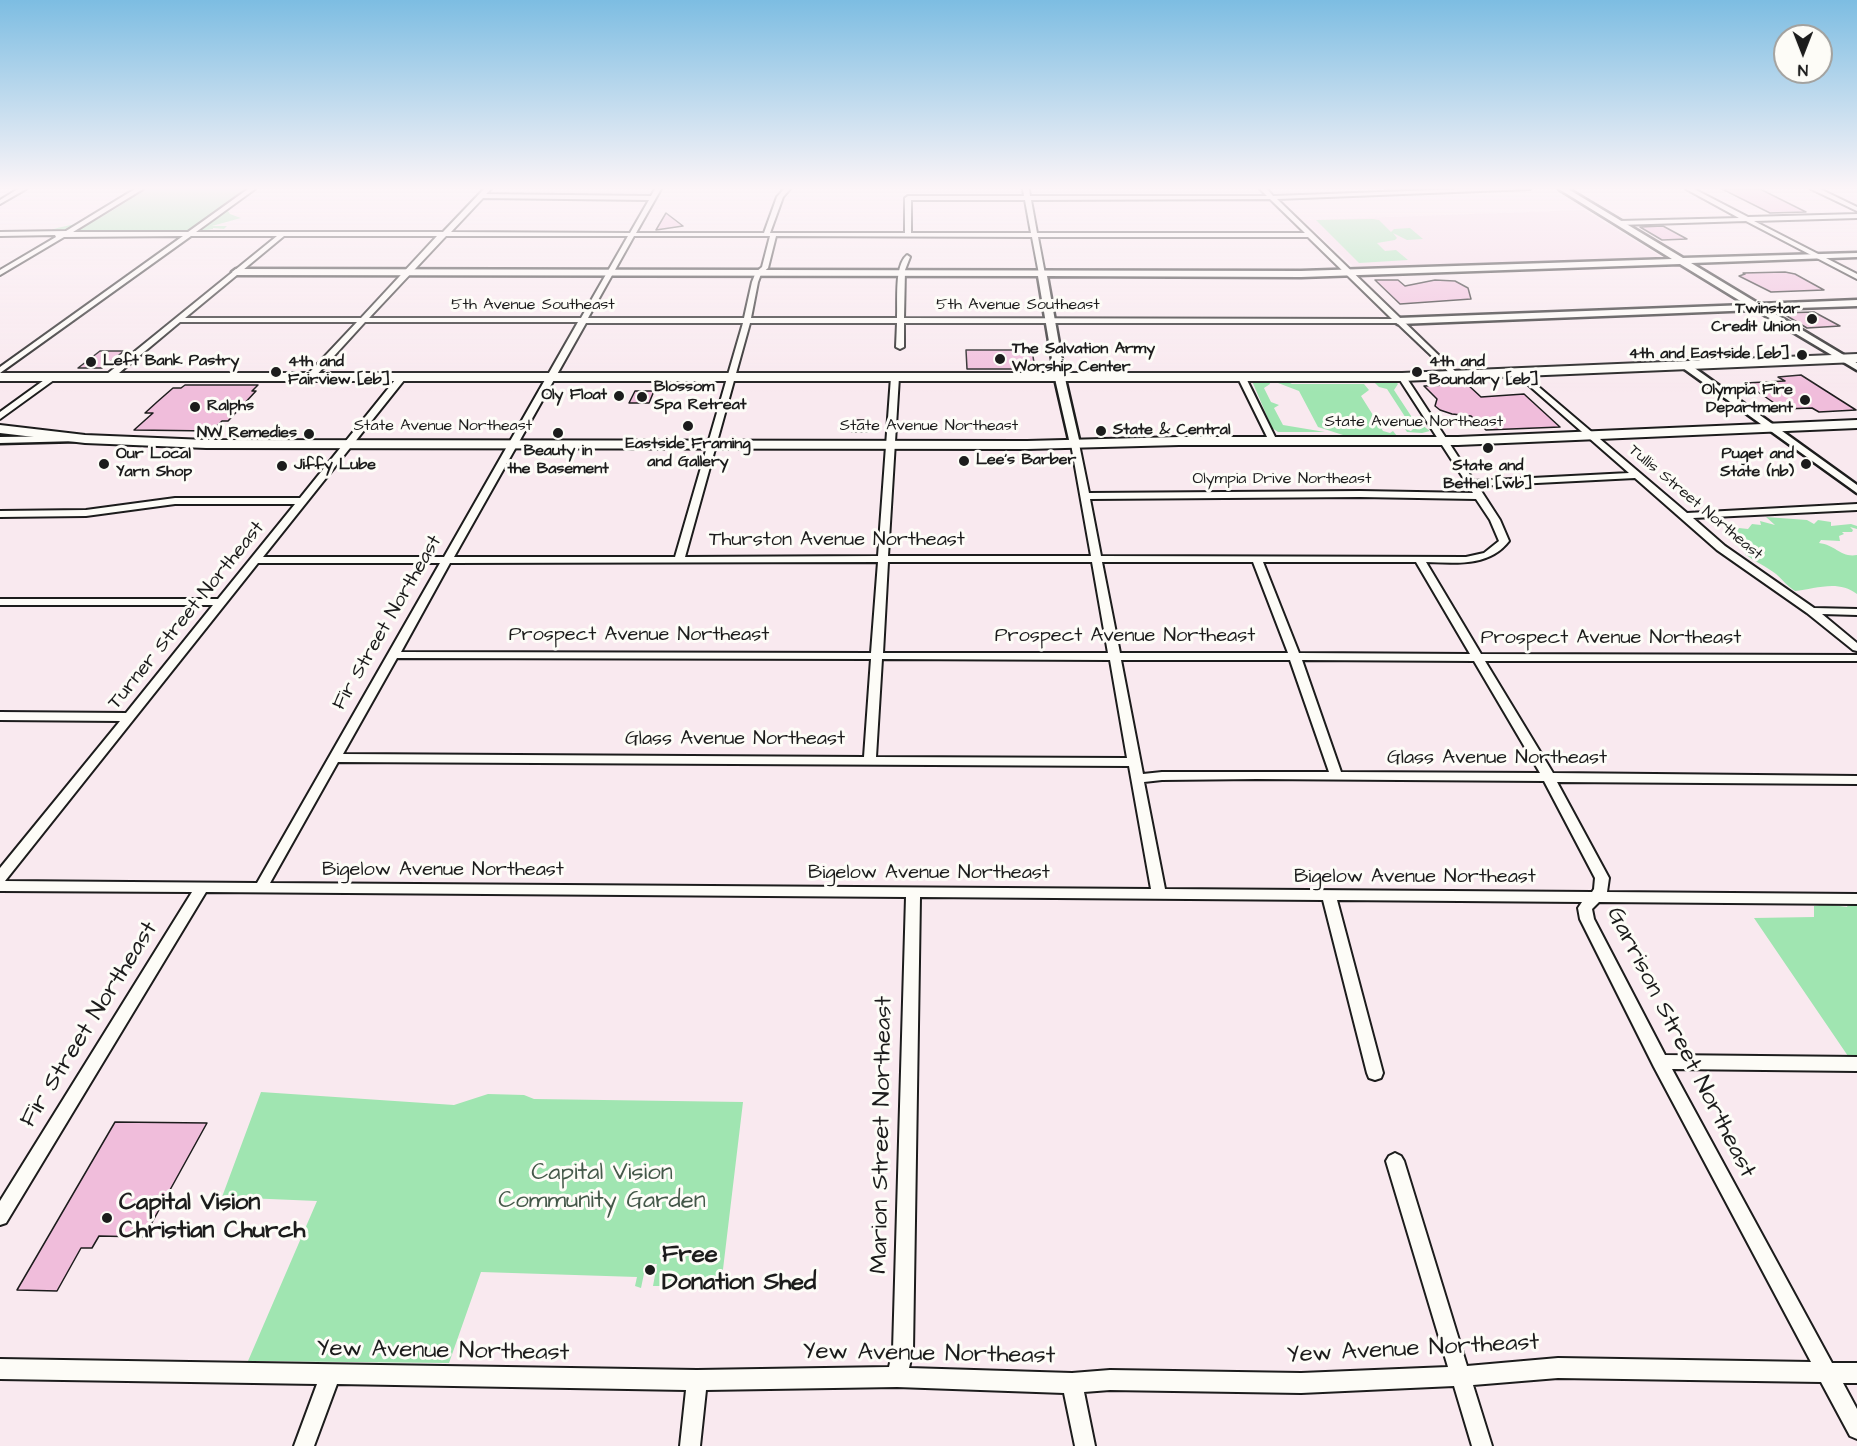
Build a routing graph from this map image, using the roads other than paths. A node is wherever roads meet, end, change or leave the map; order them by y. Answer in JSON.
{"nodes":[{"id":1,"x":27,"y":256,"type":"edge"},
{"id":2,"x":158,"y":256,"type":"edge"},
{"id":3,"x":255,"y":256,"type":"edge"},
{"id":4,"x":423,"y":256,"type":"edge"},
{"id":5,"x":620,"y":256,"type":"edge"},
{"id":6,"x":767,"y":256,"type":"edge"},
{"id":7,"x":907,"y":256,"type":"dead end"},
{"id":8,"x":1038,"y":256,"type":"edge"},
{"id":9,"x":1330,"y":256,"type":"edge"},
{"id":10,"x":1674,"y":256,"type":"edge"},
{"id":11,"x":1804,"y":256,"type":"edge"},
{"id":12,"x":1818,"y":256,"type":"edge"},
{"id":13,"x":1681,"y":261,"type":"junction"},
{"id":14,"x":236,"y":272,"type":"junction"},
{"id":15,"x":0,"y":273,"type":"edge"},
{"id":16,"x":407,"y":273,"type":"junction"},
{"id":17,"x":610,"y":273,"type":"junction"},
{"id":18,"x":758,"y":273,"type":"junction"},
{"id":19,"x":902,"y":273,"type":"junction"},
{"id":20,"x":1347,"y":273,"type":"junction"},
{"id":21,"x":1042,"y":274,"type":"junction"},
{"id":22,"x":1857,"y":277,"type":"edge"},
{"id":23,"x":1857,"y":303,"type":"edge"},
{"id":24,"x":1758,"y":307,"type":"junction"},
{"id":25,"x":180,"y":320,"type":"junction"},
{"id":26,"x":364,"y":320,"type":"junction"},
{"id":27,"x":583,"y":321,"type":"junction"},
{"id":28,"x":748,"y":321,"type":"junction"},
{"id":29,"x":1050,"y":321,"type":"junction"},
{"id":30,"x":1398,"y":321,"type":"junction"},
{"id":31,"x":900,"y":322,"type":"junction"},
{"id":32,"x":900,"y":347,"type":"dead end"},
{"id":33,"x":1850,"y":358,"type":"edge"},
{"id":34,"x":1686,"y":366,"type":"junction"},
{"id":35,"x":1857,"y":367,"type":"edge"},
{"id":36,"x":0,"y":370,"type":"edge"},
{"id":37,"x":1520,"y":373,"type":"junction"},
{"id":38,"x":110,"y":376,"type":"junction"},
{"id":39,"x":311,"y":376,"type":"junction"},
{"id":40,"x":1455,"y":376,"type":"junction"},
{"id":41,"x":0,"y":377,"type":"edge"},
{"id":42,"x":54,"y":377,"type":"junction"},
{"id":43,"x":402,"y":377,"type":"junction"},
{"id":44,"x":551,"y":377,"type":"junction"},
{"id":45,"x":730,"y":377,"type":"junction"},
{"id":46,"x":895,"y":377,"type":"junction"},
{"id":47,"x":1402,"y":377,"type":"junction"},
{"id":48,"x":1060,"y":378,"type":"junction"},
{"id":49,"x":1242,"y":378,"type":"junction"},
{"id":50,"x":0,"y":416,"type":"edge"},
{"id":51,"x":1857,"y":424,"type":"edge"},
{"id":52,"x":0,"y":429,"type":"edge"},
{"id":53,"x":1772,"y":429,"type":"junction"},
{"id":54,"x":1592,"y":437,"type":"junction"},
{"id":55,"x":85,"y":439,"type":"junction"},
{"id":56,"x":0,"y":440,"type":"edge"},
{"id":57,"x":1273,"y":441,"type":"junction"},
{"id":58,"x":1442,"y":441,"type":"junction"},
{"id":59,"x":347,"y":444,"type":"junction"},
{"id":60,"x":514,"y":444,"type":"junction"},
{"id":61,"x":1075,"y":444,"type":"junction"},
{"id":62,"x":711,"y":445,"type":"junction"},
{"id":63,"x":890,"y":445,"type":"junction"},
{"id":64,"x":1637,"y":475,"type":"junction"},
{"id":65,"x":1472,"y":484,"type":"junction"},
{"id":66,"x":1857,"y":490,"type":"edge"},
{"id":67,"x":1084,"y":496,"type":"junction"},
{"id":68,"x":1480,"y":496,"type":"junction"},
{"id":69,"x":302,"y":501,"type":"junction"},
{"id":70,"x":1857,"y":507,"type":"edge"},
{"id":71,"x":0,"y":514,"type":"edge"},
{"id":72,"x":1684,"y":516,"type":"junction"},
{"id":73,"x":679,"y":559,"type":"junction"},
{"id":74,"x":883,"y":559,"type":"junction"},
{"id":75,"x":1097,"y":559,"type":"junction"},
{"id":76,"x":1257,"y":559,"type":"junction"},
{"id":77,"x":1419,"y":559,"type":"junction"},
{"id":78,"x":255,"y":560,"type":"junction"},
{"id":79,"x":448,"y":560,"type":"junction"},
{"id":80,"x":0,"y":602,"type":"edge"},
{"id":81,"x":222,"y":602,"type":"junction"},
{"id":82,"x":1811,"y":611,"type":"junction"},
{"id":83,"x":1857,"y":612,"type":"edge"},
{"id":84,"x":1857,"y":648,"type":"edge"},
{"id":85,"x":394,"y":655,"type":"junction"},
{"id":86,"x":877,"y":656,"type":"junction"},
{"id":87,"x":1116,"y":656,"type":"junction"},
{"id":88,"x":1295,"y":657,"type":"junction"},
{"id":89,"x":1480,"y":658,"type":"junction"},
{"id":90,"x":1857,"y":658,"type":"edge"},
{"id":91,"x":0,"y":716,"type":"edge"},
{"id":92,"x":130,"y":717,"type":"junction"},
{"id":93,"x":335,"y":758,"type":"junction"},
{"id":94,"x":870,"y":760,"type":"junction"},
{"id":95,"x":1134,"y":762,"type":"junction"},
{"id":96,"x":1337,"y":777,"type":"junction"},
{"id":97,"x":1137,"y":779,"type":"junction"},
{"id":98,"x":1548,"y":779,"type":"junction"},
{"id":99,"x":1857,"y":780,"type":"edge"},
{"id":100,"x":0,"y":878,"type":"edge"},
{"id":101,"x":0,"y":886,"type":"edge"},
{"id":102,"x":202,"y":888,"type":"junction"},
{"id":103,"x":260,"y":889,"type":"junction"},
{"id":104,"x":914,"y":894,"type":"junction"},
{"id":105,"x":1159,"y":895,"type":"junction"},
{"id":106,"x":1329,"y":896,"type":"junction"},
{"id":107,"x":1592,"y":899,"type":"junction"},
{"id":108,"x":1857,"y":899,"type":"edge"},
{"id":109,"x":1659,"y":1062,"type":"junction"},
{"id":110,"x":1857,"y":1064,"type":"edge"},
{"id":111,"x":1375,"y":1073,"type":"dead end"},
{"id":112,"x":1395,"y":1161,"type":"dead end"},
{"id":113,"x":0,"y":1217,"type":"edge"},
{"id":114,"x":0,"y":1369,"type":"edge"},
{"id":115,"x":1827,"y":1372,"type":"junction"},
{"id":116,"x":1857,"y":1373,"type":"edge"},
{"id":117,"x":330,"y":1376,"type":"junction"},
{"id":118,"x":1461,"y":1376,"type":"junction"},
{"id":119,"x":897,"y":1377,"type":"junction"},
{"id":120,"x":697,"y":1380,"type":"junction"},
{"id":121,"x":1072,"y":1383,"type":"junction"},
{"id":122,"x":1857,"y":1429,"type":"edge"},
{"id":123,"x":304,"y":1446,"type":"edge"},
{"id":124,"x":690,"y":1446,"type":"edge"},
{"id":125,"x":1085,"y":1446,"type":"edge"},
{"id":126,"x":1482,"y":1446,"type":"edge"}],
"edges":[{"from":1,"to":15,"type":"street"},
{"from":2,"to":36,"type":"street"},
{"from":3,"to":14,"type":"street"},
{"from":4,"to":16,"type":"street"},
{"from":5,"to":17,"type":"street","name":"Fir Street Northeast"},
{"from":6,"to":18,"type":"street"},
{"from":7,"to":19,"type":"street"},
{"from":8,"to":21,"type":"street"},
{"from":9,"to":20,"type":"street"},
{"from":10,"to":13,"type":"street"},
{"from":11,"to":13,"type":"street"},
{"from":12,"to":22,"type":"street"},
{"from":13,"to":20,"type":"street"},
{"from":13,"to":24,"type":"street"},
{"from":14,"to":16,"type":"street"},
{"from":14,"to":25,"type":"street"},
{"from":16,"to":17,"type":"street"},
{"from":16,"to":26,"type":"street"},
{"from":17,"to":18,"type":"street"},
{"from":17,"to":27,"type":"street","name":"Fir Street Northeast"},
{"from":18,"to":19,"type":"street"},
{"from":18,"to":28,"type":"street"},
{"from":19,"to":21,"type":"street"},
{"from":19,"to":31,"type":"street"},
{"from":20,"to":21,"type":"street"},
{"from":20,"to":30,"type":"street"},
{"from":21,"to":29,"type":"street"},
{"from":23,"to":24,"type":"street","name":"5th Avenue Southeast"},
{"from":24,"to":30,"type":"street","name":"5th Avenue Southeast"},
{"from":24,"to":33,"type":"street"},
{"from":25,"to":26,"type":"street","name":"5th Avenue Southeast"},
{"from":25,"to":38,"type":"street"},
{"from":26,"to":27,"type":"street","name":"5th Avenue Southeast"},
{"from":26,"to":39,"type":"street"},
{"from":27,"to":28,"type":"street","name":"5th Avenue Southeast"},
{"from":27,"to":44,"type":"street","name":"Fir Street Northeast"},
{"from":28,"to":31,"type":"street","name":"5th Avenue Southeast"},
{"from":28,"to":45,"type":"street"},
{"from":29,"to":30,"type":"street","name":"5th Avenue Southeast"},
{"from":29,"to":31,"type":"street","name":"5th Avenue Southeast"},
{"from":29,"to":48,"type":"street"},
{"from":30,"to":40,"type":"street"},
{"from":31,"to":32,"type":"street"},
{"from":33,"to":34,"type":"main road"},
{"from":33,"to":35,"type":"street"},
{"from":34,"to":37,"type":"main road"},
{"from":34,"to":53,"type":"street"},
{"from":37,"to":40,"type":"main road"},
{"from":37,"to":54,"type":"street","name":"Tullis Street Northeast"},
{"from":38,"to":39,"type":"main road"},
{"from":38,"to":42,"type":"main road"},
{"from":39,"to":43,"type":"main road"},
{"from":40,"to":47,"type":"main road"},
{"from":41,"to":42,"type":"main road"},
{"from":42,"to":50,"type":"street"},
{"from":43,"to":44,"type":"main road"},
{"from":43,"to":59,"type":"street","name":"Turner Street Northeast"},
{"from":44,"to":45,"type":"main road"},
{"from":44,"to":60,"type":"street","name":"Fir Street Northeast"},
{"from":45,"to":46,"type":"main road"},
{"from":45,"to":62,"type":"street"},
{"from":46,"to":48,"type":"main road"},
{"from":46,"to":63,"type":"street"},
{"from":47,"to":49,"type":"main road"},
{"from":47,"to":58,"type":"street"},
{"from":48,"to":49,"type":"main road"},
{"from":48,"to":61,"type":"street"},
{"from":49,"to":57,"type":"street"},
{"from":51,"to":53,"type":"main road","name":"State Avenue Northeast"},
{"from":52,"to":55,"type":"main road"},
{"from":53,"to":54,"type":"main road","name":"State Avenue Northeast"},
{"from":53,"to":66,"type":"street"},
{"from":54,"to":58,"type":"main road","name":"State Avenue Northeast"},
{"from":54,"to":64,"type":"street","name":"Tullis Street Northeast"},
{"from":55,"to":56,"type":"street","name":"State Avenue Northeast"},
{"from":55,"to":59,"type":"main road","name":"State Avenue Northeast"},
{"from":57,"to":58,"type":"main road","name":"State Avenue Northeast"},
{"from":57,"to":61,"type":"main road","name":"State Avenue Northeast"},
{"from":58,"to":65,"type":"street"},
{"from":59,"to":60,"type":"main road","name":"State Avenue Northeast"},
{"from":59,"to":69,"type":"street","name":"Turner Street Northeast"},
{"from":60,"to":62,"type":"main road","name":"State Avenue Northeast"},
{"from":60,"to":79,"type":"street","name":"Fir Street Northeast"},
{"from":61,"to":63,"type":"main road","name":"State Avenue Northeast"},
{"from":61,"to":67,"type":"street"},
{"from":62,"to":63,"type":"main road","name":"State Avenue Northeast"},
{"from":62,"to":73,"type":"street"},
{"from":63,"to":74,"type":"street"},
{"from":64,"to":65,"type":"street"},
{"from":64,"to":72,"type":"street","name":"Tullis Street Northeast"},
{"from":65,"to":68,"type":"street"},
{"from":67,"to":68,"type":"street","name":"Olympia Drive Northeast"},
{"from":67,"to":75,"type":"street"},
{"from":68,"to":77,"type":"street","name":"Thurston Avenue Northeast"},
{"from":69,"to":71,"type":"street"},
{"from":69,"to":78,"type":"street","name":"Turner Street Northeast"},
{"from":70,"to":72,"type":"street"},
{"from":72,"to":82,"type":"street","name":"Tullis Street Northeast"},
{"from":73,"to":74,"type":"street","name":"Thurston Avenue Northeast"},
{"from":73,"to":79,"type":"street","name":"Thurston Avenue Northeast"},
{"from":74,"to":75,"type":"street","name":"Thurston Avenue Northeast"},
{"from":74,"to":86,"type":"street"},
{"from":75,"to":76,"type":"street","name":"Thurston Avenue Northeast"},
{"from":75,"to":87,"type":"street"},
{"from":76,"to":77,"type":"street","name":"Thurston Avenue Northeast"},
{"from":76,"to":88,"type":"street"},
{"from":77,"to":89,"type":"street","name":"Garrison Street Northeast"},
{"from":78,"to":79,"type":"street","name":"Thurston Avenue Northeast"},
{"from":78,"to":81,"type":"street","name":"Turner Street Northeast"},
{"from":79,"to":85,"type":"street","name":"Fir Street Northeast"},
{"from":80,"to":81,"type":"street"},
{"from":81,"to":92,"type":"street","name":"Turner Street Northeast"},
{"from":82,"to":83,"type":"street"},
{"from":82,"to":84,"type":"street","name":"Tullis Street Northeast"},
{"from":85,"to":86,"type":"street","name":"Prospect Avenue Northeast"},
{"from":85,"to":93,"type":"street","name":"Fir Street Northeast"},
{"from":86,"to":87,"type":"street","name":"Prospect Avenue Northeast"},
{"from":86,"to":94,"type":"street"},
{"from":87,"to":88,"type":"street","name":"Prospect Avenue Northeast"},
{"from":87,"to":95,"type":"street"},
{"from":88,"to":89,"type":"street","name":"Prospect Avenue Northeast"},
{"from":88,"to":96,"type":"street"},
{"from":89,"to":90,"type":"street","name":"Prospect Avenue Northeast"},
{"from":89,"to":98,"type":"street","name":"Garrison Street Northeast"},
{"from":91,"to":92,"type":"street"},
{"from":92,"to":100,"type":"street","name":"Turner Street Northeast"},
{"from":93,"to":94,"type":"street","name":"Glass Avenue Northeast"},
{"from":93,"to":103,"type":"street","name":"Fir Street Northeast"},
{"from":94,"to":95,"type":"street","name":"Glass Avenue Northeast"},
{"from":95,"to":97,"type":"street"},
{"from":96,"to":97,"type":"street","name":"Glass Avenue Northeast"},
{"from":96,"to":98,"type":"street","name":"Glass Avenue Northeast"},
{"from":97,"to":105,"type":"street"},
{"from":98,"to":99,"type":"street","name":"Glass Avenue Northeast"},
{"from":98,"to":107,"type":"street","name":"Garrison Street Northeast"},
{"from":101,"to":102,"type":"street","name":"Bigelow Avenue Northeast"},
{"from":102,"to":103,"type":"street","name":"Bigelow Avenue Northeast"},
{"from":102,"to":113,"type":"street","name":"Fir Street Northeast"},
{"from":103,"to":104,"type":"street","name":"Bigelow Avenue Northeast"},
{"from":104,"to":105,"type":"street","name":"Bigelow Avenue Northeast"},
{"from":104,"to":119,"type":"street","name":"Marion Street Northeast"},
{"from":105,"to":106,"type":"street","name":"Bigelow Avenue Northeast"},
{"from":106,"to":107,"type":"street","name":"Bigelow Avenue Northeast"},
{"from":106,"to":111,"type":"street"},
{"from":107,"to":108,"type":"street","name":"Bigelow Avenue Northeast"},
{"from":107,"to":109,"type":"street","name":"Garrison Street Northeast"},
{"from":109,"to":110,"type":"street"},
{"from":109,"to":115,"type":"street","name":"Garrison Street Northeast"},
{"from":112,"to":118,"type":"street"},
{"from":114,"to":117,"type":"street","name":"Yew Avenue Northeast"},
{"from":115,"to":116,"type":"street","name":"Yew Avenue Northeast"},
{"from":115,"to":118,"type":"street","name":"Yew Avenue Northeast"},
{"from":115,"to":122,"type":"street","name":"Garrison Street Northeast"},
{"from":117,"to":120,"type":"street","name":"Yew Avenue Northeast"},
{"from":117,"to":123,"type":"street"},
{"from":118,"to":121,"type":"street","name":"Yew Avenue Northeast"},
{"from":118,"to":126,"type":"street"},
{"from":119,"to":120,"type":"street","name":"Yew Avenue Northeast"},
{"from":119,"to":121,"type":"street","name":"Yew Avenue Northeast"},
{"from":120,"to":124,"type":"street"},
{"from":121,"to":125,"type":"street"}]}
